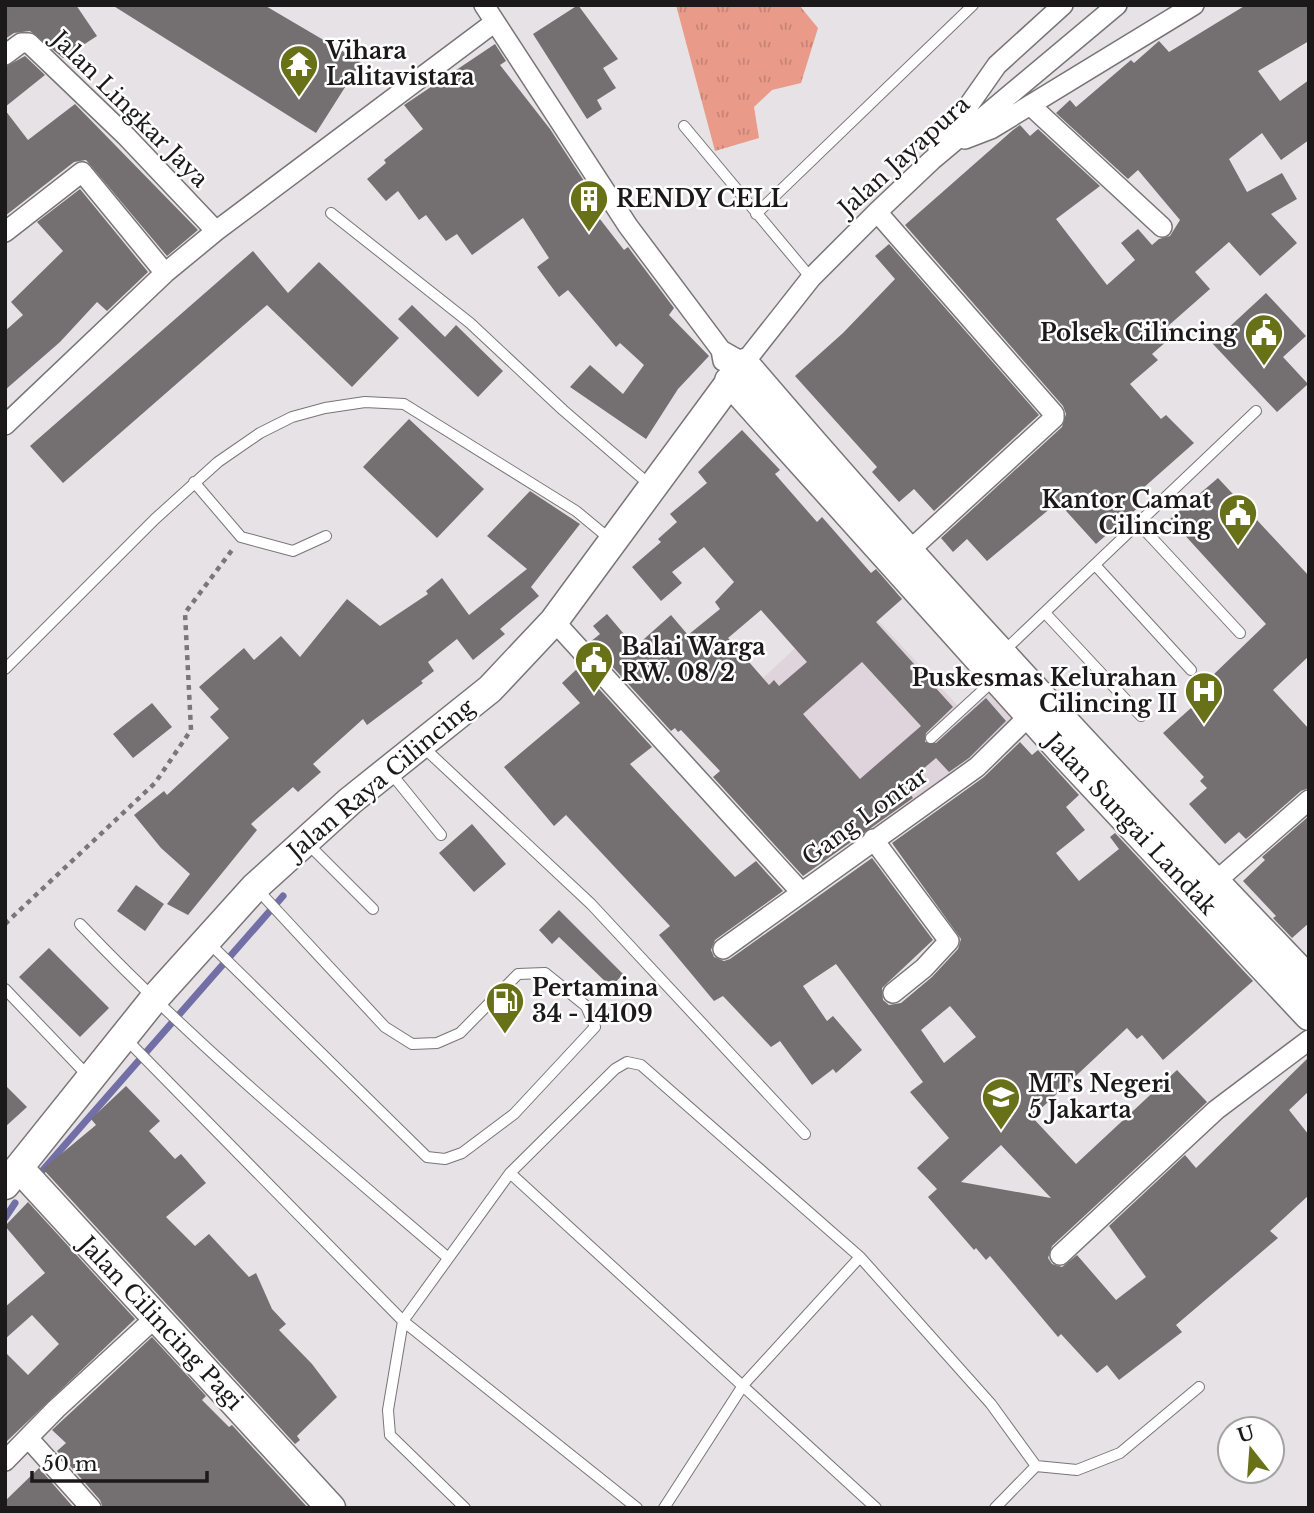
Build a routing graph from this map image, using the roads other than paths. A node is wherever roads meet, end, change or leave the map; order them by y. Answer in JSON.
{"nodes":[{"id":1,"x":484,"y":5,"type":"edge"},
{"id":2,"x":972,"y":5,"type":"edge"},
{"id":3,"x":1063,"y":5,"type":"edge"},
{"id":4,"x":1117,"y":5,"type":"edge"},
{"id":5,"x":1194,"y":5,"type":"edge"},
{"id":6,"x":495,"y":22,"type":"junction"},
{"id":7,"x":5,"y":55,"type":"edge"},
{"id":8,"x":1030,"y":105,"type":"junction"},
{"id":9,"x":684,"y":126,"type":"dead end"},
{"id":10,"x":952,"y":144,"type":"junction"},
{"id":11,"x":932,"y":160,"type":"junction"},
{"id":12,"x":877,"y":212,"type":"junction"},
{"id":13,"x":331,"y":213,"type":"dead end"},
{"id":14,"x":756,"y":215,"type":"junction"},
{"id":15,"x":1162,"y":227,"type":"dead end"},
{"id":16,"x":216,"y":231,"type":"junction"},
{"id":17,"x":5,"y":232,"type":"edge"},
{"id":18,"x":165,"y":273,"type":"junction"},
{"id":19,"x":811,"y":278,"type":"junction"},
{"id":20,"x":731,"y":365,"type":"junction"},
{"id":21,"x":1256,"y":411,"type":"dead end"},
{"id":22,"x":5,"y":425,"type":"edge"},
{"id":23,"x":194,"y":482,"type":"junction"},
{"id":24,"x":653,"y":488,"type":"junction"},
{"id":25,"x":1139,"y":524,"type":"junction"},
{"id":26,"x":326,"y":536,"type":"dead end"},
{"id":27,"x":615,"y":543,"type":"junction"},
{"id":28,"x":910,"y":550,"type":"junction"},
{"id":29,"x":1096,"y":566,"type":"junction"},
{"id":30,"x":1046,"y":614,"type":"junction"},
{"id":31,"x":554,"y":621,"type":"junction"},
{"id":32,"x":1240,"y":632,"type":"dead end"},
{"id":33,"x":996,"y":666,"type":"junction"},
{"id":34,"x":5,"y":669,"type":"edge"},
{"id":35,"x":1191,"y":670,"type":"dead end"},
{"id":36,"x":1030,"y":715,"type":"junction"},
{"id":37,"x":1141,"y":716,"type":"dead end"},
{"id":38,"x":930,"y":738,"type":"dead end"},
{"id":39,"x":418,"y":743,"type":"junction"},
{"id":40,"x":388,"y":769,"type":"junction"},
{"id":41,"x":1104,"y":779,"type":"junction"},
{"id":42,"x":1309,"y":800,"type":"edge"},
{"id":43,"x":441,"y":835,"type":"dead end"},
{"id":44,"x":873,"y":839,"type":"junction"},
{"id":45,"x":305,"y":842,"type":"junction"},
{"id":46,"x":1215,"y":882,"type":"junction"},
{"id":47,"x":255,"y":887,"type":"junction"},
{"id":48,"x":802,"y":892,"type":"junction"},
{"id":49,"x":373,"y":909,"type":"dead end"},
{"id":50,"x":80,"y":924,"type":"dead end"},
{"id":51,"x":206,"y":940,"type":"junction"},
{"id":52,"x":723,"y":949,"type":"dead end"},
{"id":53,"x":1309,"y":980,"type":"edge"},
{"id":54,"x":5,"y":989,"type":"edge"},
{"id":55,"x":893,"y":993,"type":"dead end"},
{"id":56,"x":154,"y":999,"type":"junction"},
{"id":57,"x":1309,"y":1016,"type":"edge"},
{"id":58,"x":123,"y":1037,"type":"junction"},
{"id":59,"x":1309,"y":1040,"type":"edge"},
{"id":60,"x":92,"y":1080,"type":"junction"},
{"id":61,"x":805,"y":1134,"type":"dead end"},
{"id":62,"x":510,"y":1173,"type":"junction"},
{"id":63,"x":12,"y":1177,"type":"edge"},
{"id":64,"x":1060,"y":1255,"type":"dead end"},
{"id":65,"x":447,"y":1257,"type":"junction"},
{"id":66,"x":860,"y":1258,"type":"junction"},
{"id":67,"x":155,"y":1318,"type":"junction"},
{"id":68,"x":403,"y":1321,"type":"junction"},
{"id":69,"x":744,"y":1384,"type":"junction"},
{"id":70,"x":1199,"y":1387,"type":"dead end"},
{"id":71,"x":29,"y":1438,"type":"junction"},
{"id":72,"x":5,"y":1461,"type":"edge"},
{"id":73,"x":1036,"y":1466,"type":"junction"},
{"id":74,"x":92,"y":1508,"type":"edge"},
{"id":75,"x":331,"y":1508,"type":"edge"},
{"id":76,"x":464,"y":1508,"type":"edge"},
{"id":77,"x":637,"y":1508,"type":"edge"},
{"id":78,"x":664,"y":1508,"type":"edge"},
{"id":79,"x":876,"y":1508,"type":"edge"},
{"id":80,"x":995,"y":1508,"type":"edge"}],
"edges":[{"from":1,"to":6,"type":"street"},
{"from":2,"to":14,"type":"lane"},
{"from":3,"to":11,"type":"street"},
{"from":4,"to":10,"type":"street","name":"Jalan Jayapura"},
{"from":5,"to":8,"type":"street"},
{"from":6,"to":16,"type":"street"},
{"from":6,"to":20,"type":"street"},
{"from":7,"to":16,"type":"street","name":"Jalan Lingkar Jaya"},
{"from":8,"to":10,"type":"street"},
{"from":8,"to":15,"type":"street"},
{"from":9,"to":14,"type":"lane"},
{"from":10,"to":11,"type":"street","name":"Jalan Jayapura"},
{"from":11,"to":12,"type":"street","name":"Jalan Jayapura"},
{"from":12,"to":19,"type":"street","name":"Jalan Jayapura"},
{"from":12,"to":28,"type":"street"},
{"from":13,"to":24,"type":"lane"},
{"from":14,"to":19,"type":"lane"},
{"from":16,"to":18,"type":"street"},
{"from":17,"to":18,"type":"street"},
{"from":18,"to":22,"type":"street"},
{"from":19,"to":20,"type":"street","name":"Jalan Jayapura"},
{"from":20,"to":24,"type":"street","name":"Jalan Raya Cilincing"},
{"from":20,"to":28,"type":"street","name":"Jalan Sungai Landak"},
{"from":20,"to":33,"type":"street","name":"Jalan Sungai Landak"},
{"from":21,"to":25,"type":"lane"},
{"from":23,"to":26,"type":"lane"},
{"from":23,"to":27,"type":"lane"},
{"from":23,"to":34,"type":"lane"},
{"from":24,"to":27,"type":"street","name":"Jalan Raya Cilincing"},
{"from":25,"to":29,"type":"lane"},
{"from":25,"to":32,"type":"lane"},
{"from":27,"to":31,"type":"street","name":"Jalan Raya Cilincing"},
{"from":28,"to":33,"type":"street","name":"Jalan Sungai Landak"},
{"from":29,"to":30,"type":"lane"},
{"from":29,"to":35,"type":"lane"},
{"from":30,"to":33,"type":"lane"},
{"from":30,"to":37,"type":"lane"},
{"from":31,"to":39,"type":"street","name":"Jalan Raya Cilincing"},
{"from":31,"to":48,"type":"street"},
{"from":33,"to":36,"type":"street","name":"Jalan Sungai Landak"},
{"from":33,"to":38,"type":"lane"},
{"from":33,"to":41,"type":"street","name":"Jalan Sungai Landak"},
{"from":36,"to":41,"type":"street","name":"Jalan Sungai Landak"},
{"from":36,"to":44,"type":"street","name":"Gang Lontar"},
{"from":39,"to":40,"type":"street","name":"Jalan Raya Cilincing"},
{"from":39,"to":61,"type":"lane"},
{"from":40,"to":43,"type":"lane"},
{"from":40,"to":45,"type":"street","name":"Jalan Raya Cilincing"},
{"from":41,"to":46,"type":"street","name":"Jalan Sungai Landak"},
{"from":41,"to":57,"type":"street","name":"Jalan Sungai Landak"},
{"from":42,"to":46,"type":"street"},
{"from":44,"to":48,"type":"street","name":"Gang Lontar"},
{"from":44,"to":55,"type":"street"},
{"from":45,"to":47,"type":"street","name":"Jalan Raya Cilincing"},
{"from":45,"to":49,"type":"lane"},
{"from":46,"to":53,"type":"street","name":"Jalan Sungai Landak"},
{"from":47,"to":51,"type":"street","name":"Jalan Raya Cilincing"},
{"from":47,"to":51,"type":"lane"},
{"from":48,"to":52,"type":"street","name":"Gang Lontar"},
{"from":50,"to":56,"type":"lane"},
{"from":51,"to":56,"type":"street","name":"Jalan Raya Cilincing"},
{"from":54,"to":60,"type":"lane"},
{"from":56,"to":58,"type":"street","name":"Jalan Raya Cilincing"},
{"from":56,"to":65,"type":"lane"},
{"from":58,"to":60,"type":"street","name":"Jalan Raya Cilincing"},
{"from":58,"to":68,"type":"lane"},
{"from":59,"to":64,"type":"street"},
{"from":60,"to":63,"type":"street","name":"Jalan Raya Cilincing"},
{"from":62,"to":65,"type":"lane"},
{"from":62,"to":66,"type":"lane"},
{"from":62,"to":69,"type":"lane"},
{"from":63,"to":67,"type":"street","name":"Jalan Cilincing Pagi"},
{"from":65,"to":68,"type":"lane"},
{"from":66,"to":69,"type":"lane"},
{"from":66,"to":73,"type":"lane"},
{"from":67,"to":71,"type":"street"},
{"from":67,"to":75,"type":"street","name":"Jalan Cilincing Pagi"},
{"from":68,"to":76,"type":"lane"},
{"from":68,"to":77,"type":"lane"},
{"from":69,"to":78,"type":"lane"},
{"from":69,"to":79,"type":"lane"},
{"from":70,"to":73,"type":"lane"},
{"from":71,"to":72,"type":"street"},
{"from":71,"to":74,"type":"street"},
{"from":73,"to":80,"type":"lane"}]}
